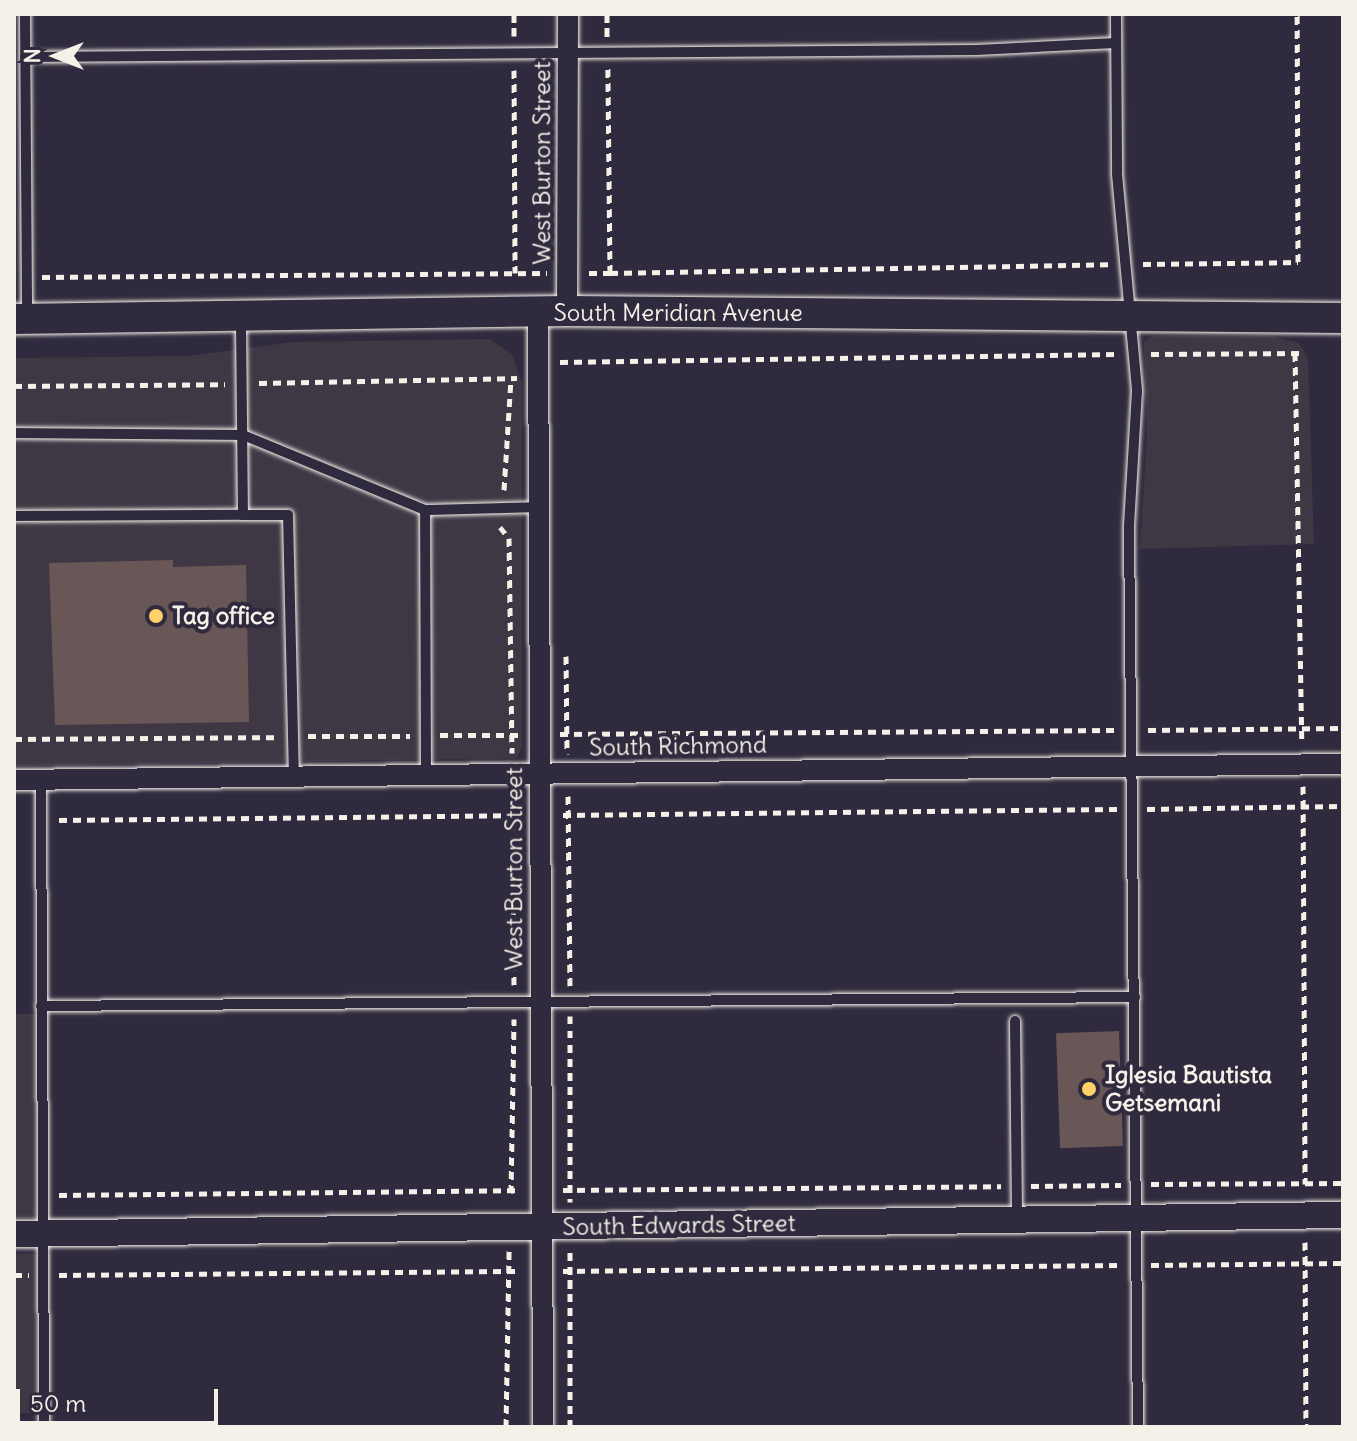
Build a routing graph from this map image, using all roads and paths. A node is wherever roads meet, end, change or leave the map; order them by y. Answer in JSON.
{"nodes":[{"id":1,"x":25,"y":14,"type":"edge"},
{"id":2,"x":514,"y":14,"type":"edge"},
{"id":3,"x":568,"y":14,"type":"edge"},
{"id":4,"x":607,"y":14,"type":"edge"},
{"id":5,"x":1116,"y":14,"type":"edge"},
{"id":6,"x":1297,"y":14,"type":"edge"},
{"id":7,"x":1116,"y":43,"type":"junction"},
{"id":8,"x":608,"y":51,"type":"junction"},
{"id":9,"x":514,"y":52,"type":"junction"},
{"id":10,"x":568,"y":52,"type":"junction"},
{"id":11,"x":25,"y":57,"type":"junction"},
{"id":12,"x":1123,"y":264,"type":"junction"},
{"id":13,"x":515,"y":273,"type":"junction"},
{"id":14,"x":567,"y":273,"type":"junction"},
{"id":15,"x":610,"y":273,"type":"junction"},
{"id":16,"x":27,"y":277,"type":"junction"},
{"id":17,"x":553,"y":312,"type":"junction"},
{"id":18,"x":241,"y":316,"type":"junction"},
{"id":19,"x":1126,"y":316,"type":"junction"},
{"id":20,"x":1343,"y":318,"type":"edge"},
{"id":21,"x":20,"y":319,"type":"edge"},
{"id":22,"x":1295,"y":353,"type":"junction"},
{"id":23,"x":1304,"y":353,"type":"dead end"},
{"id":24,"x":1132,"y":354,"type":"junction"},
{"id":25,"x":561,"y":361,"type":"junction"},
{"id":26,"x":538,"y":370,"type":"junction"},
{"id":27,"x":561,"y":377,"type":"dead end"},
{"id":28,"x":511,"y":380,"type":"junction"},
{"id":29,"x":242,"y":383,"type":"junction"},
{"id":30,"x":14,"y":386,"type":"edge"},
{"id":31,"x":14,"y":433,"type":"edge"},
{"id":32,"x":243,"y":435,"type":"junction"},
{"id":33,"x":537,"y":507,"type":"junction"},
{"id":34,"x":499,"y":508,"type":"junction"},
{"id":35,"x":425,"y":510,"type":"junction"},
{"id":36,"x":243,"y":515,"type":"junction"},
{"id":37,"x":14,"y":516,"type":"edge"},
{"id":38,"x":565,"y":641,"type":"dead end"},
{"id":39,"x":1302,"y":728,"type":"junction"},
{"id":40,"x":1343,"y":728,"type":"edge"},
{"id":41,"x":1134,"y":730,"type":"junction"},
{"id":42,"x":540,"y":734,"type":"junction"},
{"id":43,"x":567,"y":734,"type":"junction"},
{"id":44,"x":426,"y":735,"type":"junction"},
{"id":45,"x":512,"y":735,"type":"junction"},
{"id":46,"x":293,"y":737,"type":"junction"},
{"id":47,"x":14,"y":739,"type":"edge"},
{"id":48,"x":1343,"y":764,"type":"edge"},
{"id":49,"x":1303,"y":765,"type":"junction"},
{"id":50,"x":1134,"y":767,"type":"junction"},
{"id":51,"x":512,"y":773,"type":"junction"},
{"id":52,"x":540,"y":773,"type":"junction"},
{"id":53,"x":568,"y":773,"type":"junction"},
{"id":54,"x":426,"y":775,"type":"junction"},
{"id":55,"x":294,"y":776,"type":"junction"},
{"id":56,"x":14,"y":780,"type":"edge"},
{"id":57,"x":41,"y":780,"type":"junction"},
{"id":58,"x":1343,"y":806,"type":"edge"},
{"id":59,"x":1303,"y":807,"type":"junction"},
{"id":60,"x":1134,"y":809,"type":"junction"},
{"id":61,"x":512,"y":815,"type":"junction"},
{"id":62,"x":540,"y":815,"type":"junction"},
{"id":63,"x":568,"y":815,"type":"junction"},
{"id":64,"x":41,"y":820,"type":"junction"},
{"id":65,"x":1135,"y":997,"type":"junction"},
{"id":66,"x":514,"y":1001,"type":"junction"},
{"id":67,"x":540,"y":1001,"type":"junction"},
{"id":68,"x":570,"y":1001,"type":"junction"},
{"id":69,"x":41,"y":1006,"type":"junction"},
{"id":70,"x":1015,"y":1021,"type":"dead end"},
{"id":71,"x":1305,"y":1183,"type":"junction"},
{"id":72,"x":1343,"y":1183,"type":"edge"},
{"id":73,"x":1136,"y":1184,"type":"junction"},
{"id":74,"x":1017,"y":1186,"type":"junction"},
{"id":75,"x":511,"y":1190,"type":"junction"},
{"id":76,"x":541,"y":1190,"type":"junction"},
{"id":77,"x":570,"y":1190,"type":"junction"},
{"id":78,"x":41,"y":1195,"type":"junction"},
{"id":79,"x":1305,"y":1215,"type":"junction"},
{"id":80,"x":1343,"y":1215,"type":"edge"},
{"id":81,"x":1136,"y":1217,"type":"junction"},
{"id":82,"x":1017,"y":1218,"type":"junction"},
{"id":83,"x":570,"y":1227,"type":"junction"},
{"id":84,"x":510,"y":1228,"type":"junction"},
{"id":85,"x":541,"y":1228,"type":"junction"},
{"id":86,"x":14,"y":1234,"type":"edge"},
{"id":87,"x":41,"y":1234,"type":"junction"},
{"id":88,"x":1343,"y":1263,"type":"edge"},
{"id":89,"x":1305,"y":1264,"type":"junction"},
{"id":90,"x":1137,"y":1265,"type":"junction"},
{"id":91,"x":509,"y":1271,"type":"junction"},
{"id":92,"x":541,"y":1271,"type":"junction"},
{"id":93,"x":570,"y":1271,"type":"junction"},
{"id":94,"x":14,"y":1275,"type":"edge"},
{"id":95,"x":42,"y":1275,"type":"junction"},
{"id":96,"x":44,"y":1427,"type":"edge"},
{"id":97,"x":506,"y":1427,"type":"edge"},
{"id":98,"x":543,"y":1427,"type":"edge"},
{"id":99,"x":570,"y":1427,"type":"edge"},
{"id":100,"x":1138,"y":1427,"type":"edge"},
{"id":101,"x":1306,"y":1427,"type":"edge"}],
"edges":[{"from":1,"to":11,"type":"lane"},
{"from":2,"to":9,"type":"path"},
{"from":3,"to":10,"type":"street","name":"West Burton Street"},
{"from":4,"to":8,"type":"path"},
{"from":5,"to":7,"type":"lane"},
{"from":6,"to":12,"type":"path"},
{"from":7,"to":8,"type":"lane"},
{"from":7,"to":12,"type":"lane"},
{"from":8,"to":10,"type":"lane"},
{"from":8,"to":15,"type":"path"},
{"from":9,"to":10,"type":"lane"},
{"from":9,"to":11,"type":"lane"},
{"from":9,"to":13,"type":"path"},
{"from":10,"to":14,"type":"street","name":"West Burton Street"},
{"from":11,"to":16,"type":"lane"},
{"from":12,"to":15,"type":"path"},
{"from":12,"to":19,"type":"lane"},
{"from":13,"to":14,"type":"path"},
{"from":13,"to":16,"type":"path"},
{"from":14,"to":15,"type":"path"},
{"from":14,"to":17,"type":"street","name":"West Burton Street"},
{"from":16,"to":21,"type":"lane"},
{"from":17,"to":18,"type":"main road","name":"South Meridian Avenue"},
{"from":17,"to":19,"type":"main road","name":"South Meridian Avenue"},
{"from":17,"to":26,"type":"street","name":"West Burton Street"},
{"from":18,"to":21,"type":"main road","name":"South Meridian Avenue"},
{"from":18,"to":29,"type":"lane"},
{"from":19,"to":20,"type":"main road","name":"South Meridian Avenue"},
{"from":19,"to":24,"type":"lane"},
{"from":22,"to":23,"type":"path"},
{"from":22,"to":24,"type":"path"},
{"from":22,"to":39,"type":"path"},
{"from":24,"to":25,"type":"path"},
{"from":24,"to":41,"type":"lane"},
{"from":25,"to":26,"type":"path"},
{"from":25,"to":27,"type":"path"},
{"from":26,"to":28,"type":"path"},
{"from":26,"to":33,"type":"street","name":"West Burton Street"},
{"from":28,"to":29,"type":"path"},
{"from":28,"to":34,"type":"path"},
{"from":29,"to":30,"type":"path"},
{"from":29,"to":32,"type":"lane"},
{"from":31,"to":32,"type":"lane"},
{"from":32,"to":35,"type":"lane"},
{"from":32,"to":36,"type":"lane"},
{"from":33,"to":34,"type":"lane"},
{"from":33,"to":42,"type":"street","name":"West Burton Street"},
{"from":34,"to":35,"type":"lane"},
{"from":34,"to":45,"type":"path"},
{"from":35,"to":44,"type":"lane"},
{"from":36,"to":37,"type":"lane"},
{"from":36,"to":46,"type":"lane"},
{"from":38,"to":43,"type":"path"},
{"from":39,"to":40,"type":"path"},
{"from":39,"to":41,"type":"path"},
{"from":39,"to":49,"type":"path"},
{"from":41,"to":43,"type":"path"},
{"from":41,"to":50,"type":"lane"},
{"from":42,"to":43,"type":"path"},
{"from":42,"to":45,"type":"path"},
{"from":42,"to":52,"type":"street","name":"West Burton Street"},
{"from":43,"to":53,"type":"path"},
{"from":44,"to":45,"type":"path"},
{"from":44,"to":46,"type":"path"},
{"from":44,"to":54,"type":"lane"},
{"from":45,"to":51,"type":"path"},
{"from":46,"to":47,"type":"path"},
{"from":46,"to":55,"type":"lane"},
{"from":48,"to":49,"type":"street","name":"South Richmond"},
{"from":49,"to":50,"type":"street","name":"South Richmond"},
{"from":49,"to":59,"type":"path"},
{"from":50,"to":53,"type":"street","name":"South Richmond"},
{"from":50,"to":60,"type":"lane"},
{"from":51,"to":52,"type":"street","name":"South Richmond"},
{"from":51,"to":54,"type":"street","name":"South Richmond"},
{"from":51,"to":61,"type":"path"},
{"from":52,"to":53,"type":"street","name":"South Richmond"},
{"from":52,"to":62,"type":"street","name":"West Burton Street"},
{"from":53,"to":63,"type":"path"},
{"from":54,"to":55,"type":"street","name":"South Richmond"},
{"from":55,"to":57,"type":"street","name":"South Richmond"},
{"from":56,"to":57,"type":"street","name":"South Richmond"},
{"from":57,"to":64,"type":"lane"},
{"from":58,"to":59,"type":"path"},
{"from":59,"to":60,"type":"path"},
{"from":59,"to":71,"type":"path"},
{"from":60,"to":63,"type":"path"},
{"from":60,"to":65,"type":"lane"},
{"from":61,"to":62,"type":"path"},
{"from":61,"to":64,"type":"path"},
{"from":61,"to":66,"type":"path"},
{"from":62,"to":63,"type":"path"},
{"from":62,"to":67,"type":"street","name":"West Burton Street"},
{"from":63,"to":68,"type":"path"},
{"from":64,"to":69,"type":"lane"},
{"from":65,"to":68,"type":"lane"},
{"from":65,"to":73,"type":"lane"},
{"from":66,"to":67,"type":"lane"},
{"from":66,"to":69,"type":"lane"},
{"from":66,"to":75,"type":"path"},
{"from":67,"to":68,"type":"lane"},
{"from":67,"to":76,"type":"street","name":"West Burton Street"},
{"from":68,"to":77,"type":"path"},
{"from":69,"to":78,"type":"lane"},
{"from":70,"to":74,"type":"lane"},
{"from":71,"to":72,"type":"path"},
{"from":71,"to":73,"type":"path"},
{"from":71,"to":79,"type":"path"},
{"from":73,"to":74,"type":"path"},
{"from":73,"to":81,"type":"lane"},
{"from":74,"to":77,"type":"path"},
{"from":74,"to":82,"type":"lane"},
{"from":75,"to":76,"type":"path"},
{"from":75,"to":78,"type":"path"},
{"from":75,"to":84,"type":"path"},
{"from":76,"to":77,"type":"path"},
{"from":76,"to":85,"type":"street","name":"West Burton Street"},
{"from":77,"to":83,"type":"path"},
{"from":78,"to":87,"type":"lane"},
{"from":79,"to":80,"type":"street","name":"South Edwards Street"},
{"from":79,"to":81,"type":"street","name":"South Edwards Street"},
{"from":79,"to":89,"type":"path"},
{"from":81,"to":82,"type":"street","name":"South Edwards Street"},
{"from":81,"to":90,"type":"lane"},
{"from":82,"to":83,"type":"street","name":"South Edwards Street"},
{"from":83,"to":85,"type":"street","name":"South Edwards Street"},
{"from":83,"to":93,"type":"path"},
{"from":84,"to":85,"type":"street","name":"South Edwards Street"},
{"from":84,"to":87,"type":"street","name":"South Edwards Street"},
{"from":84,"to":91,"type":"path"},
{"from":85,"to":92,"type":"street","name":"West Burton Street"},
{"from":86,"to":87,"type":"street","name":"South Edwards Street"},
{"from":87,"to":95,"type":"lane"},
{"from":88,"to":89,"type":"path"},
{"from":89,"to":90,"type":"path"},
{"from":89,"to":101,"type":"path"},
{"from":90,"to":93,"type":"path"},
{"from":90,"to":100,"type":"lane"},
{"from":91,"to":92,"type":"path"},
{"from":91,"to":95,"type":"path"},
{"from":91,"to":97,"type":"path"},
{"from":92,"to":93,"type":"path"},
{"from":92,"to":98,"type":"street","name":"West Burton Street"},
{"from":93,"to":99,"type":"path"},
{"from":94,"to":95,"type":"path"},
{"from":95,"to":96,"type":"lane"}]}
